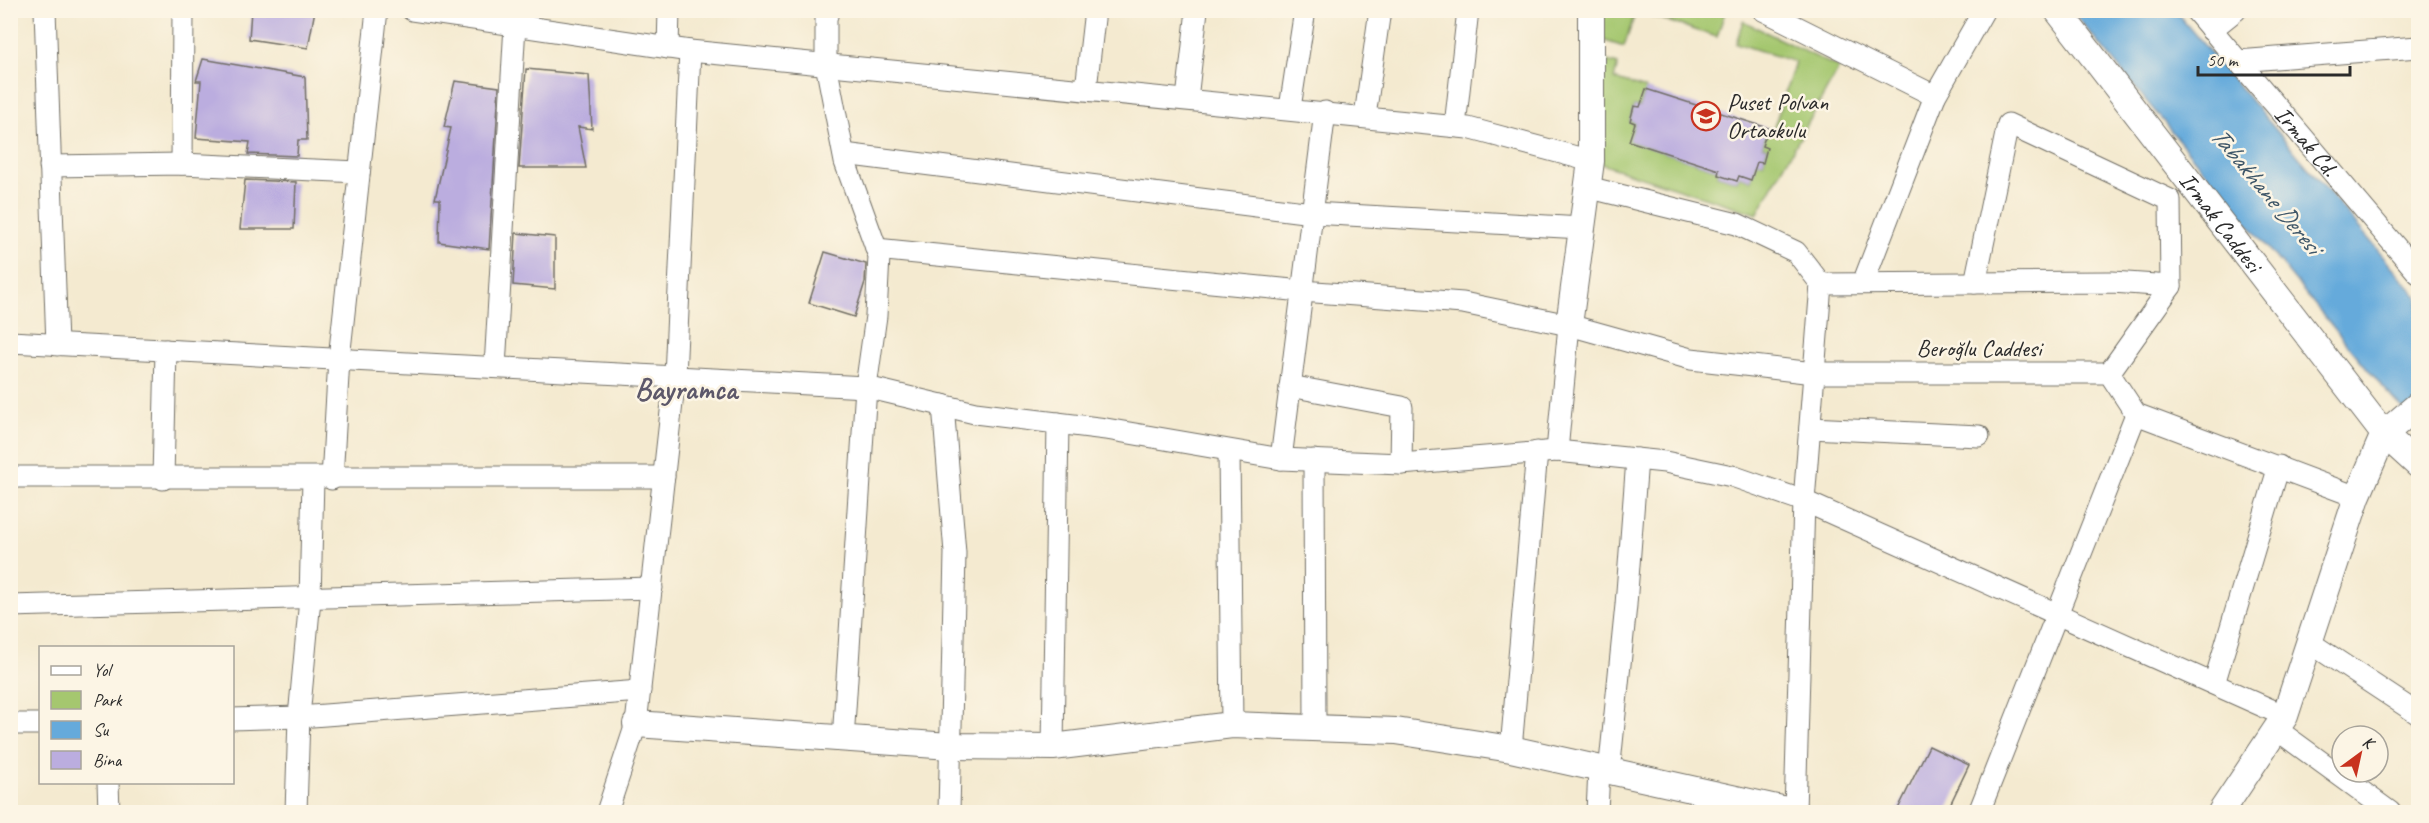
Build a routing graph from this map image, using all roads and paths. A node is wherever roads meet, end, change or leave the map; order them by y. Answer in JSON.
{"nodes":[{"id":1,"x":45,"y":10,"type":"edge"},
{"id":2,"x":183,"y":10,"type":"edge"},
{"id":3,"x":377,"y":10,"type":"edge"},
{"id":4,"x":412,"y":10,"type":"edge"},
{"id":5,"x":669,"y":10,"type":"edge"},
{"id":6,"x":829,"y":10,"type":"edge"},
{"id":7,"x":1095,"y":10,"type":"edge"},
{"id":8,"x":1197,"y":10,"type":"edge"},
{"id":9,"x":1305,"y":10,"type":"edge"},
{"id":10,"x":1380,"y":10,"type":"edge"},
{"id":11,"x":1468,"y":10,"type":"edge"},
{"id":12,"x":1591,"y":10,"type":"edge"},
{"id":13,"x":1763,"y":10,"type":"edge"},
{"id":14,"x":1984,"y":10,"type":"edge"},
{"id":15,"x":2056,"y":10,"type":"edge"},
{"id":16,"x":2195,"y":10,"type":"edge"},
{"id":17,"x":2236,"y":10,"type":"edge"},
{"id":18,"x":515,"y":26,"type":"junction"},
{"id":19,"x":2211,"y":30,"type":"junction"},
{"id":20,"x":2418,"y":47,"type":"edge"},
{"id":21,"x":669,"y":48,"type":"junction"},
{"id":22,"x":690,"y":51,"type":"junction"},
{"id":23,"x":2238,"y":61,"type":"junction"},
{"id":24,"x":826,"y":64,"type":"junction"},
{"id":25,"x":1086,"y":89,"type":"junction"},
{"id":26,"x":1935,"y":96,"type":"junction"},
{"id":27,"x":1187,"y":99,"type":"junction"},
{"id":28,"x":1290,"y":108,"type":"junction"},
{"id":29,"x":1325,"y":112,"type":"junction"},
{"id":30,"x":1365,"y":116,"type":"junction"},
{"id":31,"x":1455,"y":126,"type":"junction"},
{"id":32,"x":844,"y":154,"type":"junction"},
{"id":33,"x":1591,"y":161,"type":"junction"},
{"id":34,"x":182,"y":164,"type":"junction"},
{"id":35,"x":50,"y":166,"type":"junction"},
{"id":36,"x":359,"y":172,"type":"junction"},
{"id":37,"x":1587,"y":187,"type":"junction"},
{"id":38,"x":1312,"y":213,"type":"junction"},
{"id":39,"x":1582,"y":228,"type":"junction"},
{"id":40,"x":876,"y":249,"type":"junction"},
{"id":41,"x":2418,"y":273,"type":"edge"},
{"id":42,"x":1863,"y":283,"type":"junction"},
{"id":43,"x":1975,"y":283,"type":"junction"},
{"id":44,"x":1821,"y":284,"type":"junction"},
{"id":45,"x":2172,"y":286,"type":"junction"},
{"id":46,"x":1302,"y":291,"type":"junction"},
{"id":47,"x":1569,"y":326,"type":"junction"},
{"id":48,"x":10,"y":342,"type":"edge"},
{"id":49,"x":57,"y":345,"type":"junction"},
{"id":50,"x":166,"y":350,"type":"junction"},
{"id":51,"x":339,"y":359,"type":"junction"},
{"id":52,"x":495,"y":367,"type":"junction"},
{"id":53,"x":1814,"y":373,"type":"junction"},
{"id":54,"x":2109,"y":373,"type":"junction"},
{"id":55,"x":675,"y":376,"type":"junction"},
{"id":56,"x":866,"y":387,"type":"junction"},
{"id":57,"x":1290,"y":387,"type":"junction"},
{"id":58,"x":943,"y":405,"type":"junction"},
{"id":59,"x":2418,"y":405,"type":"edge"},
{"id":60,"x":2136,"y":414,"type":"junction"},
{"id":61,"x":1058,"y":423,"type":"junction"},
{"id":62,"x":1810,"y":428,"type":"junction"},
{"id":63,"x":2390,"y":429,"type":"junction"},
{"id":64,"x":1979,"y":436,"type":"dead end"},
{"id":65,"x":1229,"y":450,"type":"junction"},
{"id":66,"x":1547,"y":452,"type":"junction"},
{"id":67,"x":1281,"y":459,"type":"junction"},
{"id":68,"x":1637,"y":459,"type":"junction"},
{"id":69,"x":1314,"y":460,"type":"junction"},
{"id":70,"x":1401,"y":464,"type":"junction"},
{"id":71,"x":2418,"y":465,"type":"edge"},
{"id":72,"x":2279,"y":466,"type":"junction"},
{"id":73,"x":10,"y":477,"type":"edge"},
{"id":74,"x":664,"y":477,"type":"junction"},
{"id":75,"x":163,"y":479,"type":"junction"},
{"id":76,"x":323,"y":479,"type":"junction"},
{"id":77,"x":2357,"y":497,"type":"junction"},
{"id":78,"x":1804,"y":501,"type":"junction"},
{"id":79,"x":651,"y":588,"type":"junction"},
{"id":80,"x":310,"y":599,"type":"junction"},
{"id":81,"x":10,"y":606,"type":"edge"},
{"id":82,"x":2059,"y":614,"type":"junction"},
{"id":83,"x":2309,"y":642,"type":"junction"},
{"id":84,"x":2214,"y":684,"type":"junction"},
{"id":85,"x":640,"y":691,"type":"junction"},
{"id":86,"x":2418,"y":714,"type":"edge"},
{"id":87,"x":299,"y":717,"type":"junction"},
{"id":88,"x":234,"y":719,"type":"edge"},
{"id":89,"x":2281,"y":722,"type":"junction"},
{"id":90,"x":10,"y":724,"type":"edge"},
{"id":91,"x":39,"y":724,"type":"edge"},
{"id":92,"x":636,"y":724,"type":"junction"},
{"id":93,"x":1232,"y":725,"type":"junction"},
{"id":94,"x":1315,"y":726,"type":"junction"},
{"id":95,"x":843,"y":740,"type":"junction"},
{"id":96,"x":950,"y":746,"type":"junction"},
{"id":97,"x":1053,"y":747,"type":"junction"},
{"id":98,"x":1511,"y":748,"type":"junction"},
{"id":99,"x":1604,"y":771,"type":"junction"},
{"id":100,"x":108,"y":784,"type":"edge"},
{"id":101,"x":109,"y":813,"type":"edge"},
{"id":102,"x":296,"y":813,"type":"edge"},
{"id":103,"x":607,"y":813,"type":"edge"},
{"id":104,"x":949,"y":813,"type":"edge"},
{"id":105,"x":1597,"y":813,"type":"edge"},
{"id":106,"x":1795,"y":813,"type":"edge"},
{"id":107,"x":1978,"y":813,"type":"edge"},
{"id":108,"x":2221,"y":813,"type":"edge"},
{"id":109,"x":2390,"y":813,"type":"edge"}],
"edges":[{"from":1,"to":35,"type":"street"},
{"from":2,"to":34,"type":"street"},
{"from":3,"to":36,"type":"street"},
{"from":4,"to":18,"type":"street"},
{"from":5,"to":21,"type":"street"},
{"from":6,"to":24,"type":"street"},
{"from":7,"to":25,"type":"street"},
{"from":8,"to":27,"type":"street"},
{"from":9,"to":28,"type":"street"},
{"from":10,"to":30,"type":"street"},
{"from":11,"to":31,"type":"street"},
{"from":12,"to":33,"type":"street"},
{"from":13,"to":26,"type":"street"},
{"from":14,"to":26,"type":"street"},
{"from":15,"to":63,"type":"street","name":"Irmak Caddesi"},
{"from":16,"to":19,"type":"street","name":"Irmak Cd."},
{"from":17,"to":19,"type":"street"},
{"from":18,"to":21,"type":"street"},
{"from":18,"to":52,"type":"street"},
{"from":19,"to":23,"type":"street","name":"Irmak Cd."},
{"from":20,"to":23,"type":"street"},
{"from":21,"to":22,"type":"street"},
{"from":22,"to":24,"type":"street"},
{"from":22,"to":55,"type":"street"},
{"from":23,"to":41,"type":"street","name":"Irmak Cd."},
{"from":24,"to":25,"type":"street"},
{"from":24,"to":32,"type":"street"},
{"from":25,"to":27,"type":"street"},
{"from":26,"to":42,"type":"street"},
{"from":27,"to":28,"type":"street"},
{"from":28,"to":29,"type":"street"},
{"from":29,"to":30,"type":"street"},
{"from":29,"to":38,"type":"street"},
{"from":30,"to":31,"type":"street"},
{"from":31,"to":33,"type":"street"},
{"from":32,"to":38,"type":"street"},
{"from":32,"to":40,"type":"street"},
{"from":33,"to":37,"type":"street"},
{"from":34,"to":35,"type":"street"},
{"from":34,"to":36,"type":"street"},
{"from":35,"to":49,"type":"street"},
{"from":36,"to":51,"type":"street"},
{"from":37,"to":39,"type":"street"},
{"from":37,"to":44,"type":"street"},
{"from":38,"to":39,"type":"street"},
{"from":38,"to":46,"type":"street"},
{"from":39,"to":47,"type":"street"},
{"from":40,"to":46,"type":"street","name":"Beroğlu Caddesi"},
{"from":40,"to":56,"type":"street"},
{"from":42,"to":43,"type":"street"},
{"from":42,"to":44,"type":"street"},
{"from":43,"to":45,"type":"street"},
{"from":43,"to":45,"type":"street"},
{"from":44,"to":53,"type":"street"},
{"from":45,"to":54,"type":"street"},
{"from":46,"to":47,"type":"street","name":"Beroğlu Caddesi"},
{"from":46,"to":57,"type":"street"},
{"from":47,"to":53,"type":"street","name":"Beroğlu Caddesi"},
{"from":47,"to":66,"type":"street"},
{"from":48,"to":49,"type":"street"},
{"from":49,"to":50,"type":"street"},
{"from":50,"to":51,"type":"street"},
{"from":50,"to":75,"type":"street"},
{"from":51,"to":52,"type":"street"},
{"from":51,"to":76,"type":"street"},
{"from":52,"to":55,"type":"street"},
{"from":53,"to":54,"type":"street","name":"Beroğlu Caddesi"},
{"from":53,"to":62,"type":"street"},
{"from":54,"to":60,"type":"street"},
{"from":55,"to":56,"type":"street"},
{"from":55,"to":74,"type":"street"},
{"from":56,"to":58,"type":"street"},
{"from":56,"to":95,"type":"street"},
{"from":57,"to":67,"type":"street"},
{"from":57,"to":70,"type":"street"},
{"from":58,"to":61,"type":"street"},
{"from":58,"to":96,"type":"street"},
{"from":59,"to":63,"type":"street"},
{"from":60,"to":72,"type":"street"},
{"from":60,"to":82,"type":"street"},
{"from":61,"to":65,"type":"street"},
{"from":61,"to":97,"type":"street"},
{"from":62,"to":64,"type":"street"},
{"from":62,"to":78,"type":"street"},
{"from":63,"to":71,"type":"street"},
{"from":63,"to":77,"type":"street"},
{"from":65,"to":67,"type":"street"},
{"from":65,"to":93,"type":"street"},
{"from":66,"to":68,"type":"street"},
{"from":66,"to":70,"type":"street"},
{"from":66,"to":98,"type":"street"},
{"from":67,"to":69,"type":"street"},
{"from":68,"to":78,"type":"street"},
{"from":68,"to":99,"type":"street"},
{"from":69,"to":70,"type":"street"},
{"from":69,"to":94,"type":"street"},
{"from":72,"to":77,"type":"street"},
{"from":72,"to":84,"type":"street"},
{"from":73,"to":75,"type":"street"},
{"from":74,"to":76,"type":"street"},
{"from":74,"to":79,"type":"street"},
{"from":75,"to":76,"type":"street"},
{"from":76,"to":80,"type":"street"},
{"from":77,"to":83,"type":"street"},
{"from":78,"to":82,"type":"street"},
{"from":78,"to":106,"type":"street"},
{"from":79,"to":80,"type":"street"},
{"from":79,"to":85,"type":"street"},
{"from":80,"to":81,"type":"street"},
{"from":80,"to":87,"type":"street"},
{"from":82,"to":84,"type":"street"},
{"from":82,"to":107,"type":"street"},
{"from":83,"to":86,"type":"street"},
{"from":83,"to":89,"type":"street"},
{"from":84,"to":89,"type":"street"},
{"from":85,"to":87,"type":"street"},
{"from":85,"to":92,"type":"street"},
{"from":87,"to":88,"type":"street"},
{"from":87,"to":102,"type":"street"},
{"from":89,"to":108,"type":"street"},
{"from":89,"to":109,"type":"street"},
{"from":90,"to":91,"type":"street"},
{"from":92,"to":95,"type":"street"},
{"from":92,"to":103,"type":"street"},
{"from":93,"to":94,"type":"street"},
{"from":93,"to":97,"type":"street"},
{"from":94,"to":98,"type":"street"},
{"from":95,"to":96,"type":"street"},
{"from":96,"to":97,"type":"street"},
{"from":96,"to":104,"type":"street"},
{"from":98,"to":99,"type":"street"},
{"from":99,"to":105,"type":"street"},
{"from":99,"to":106,"type":"street"},
{"from":100,"to":101,"type":"street"}]}
